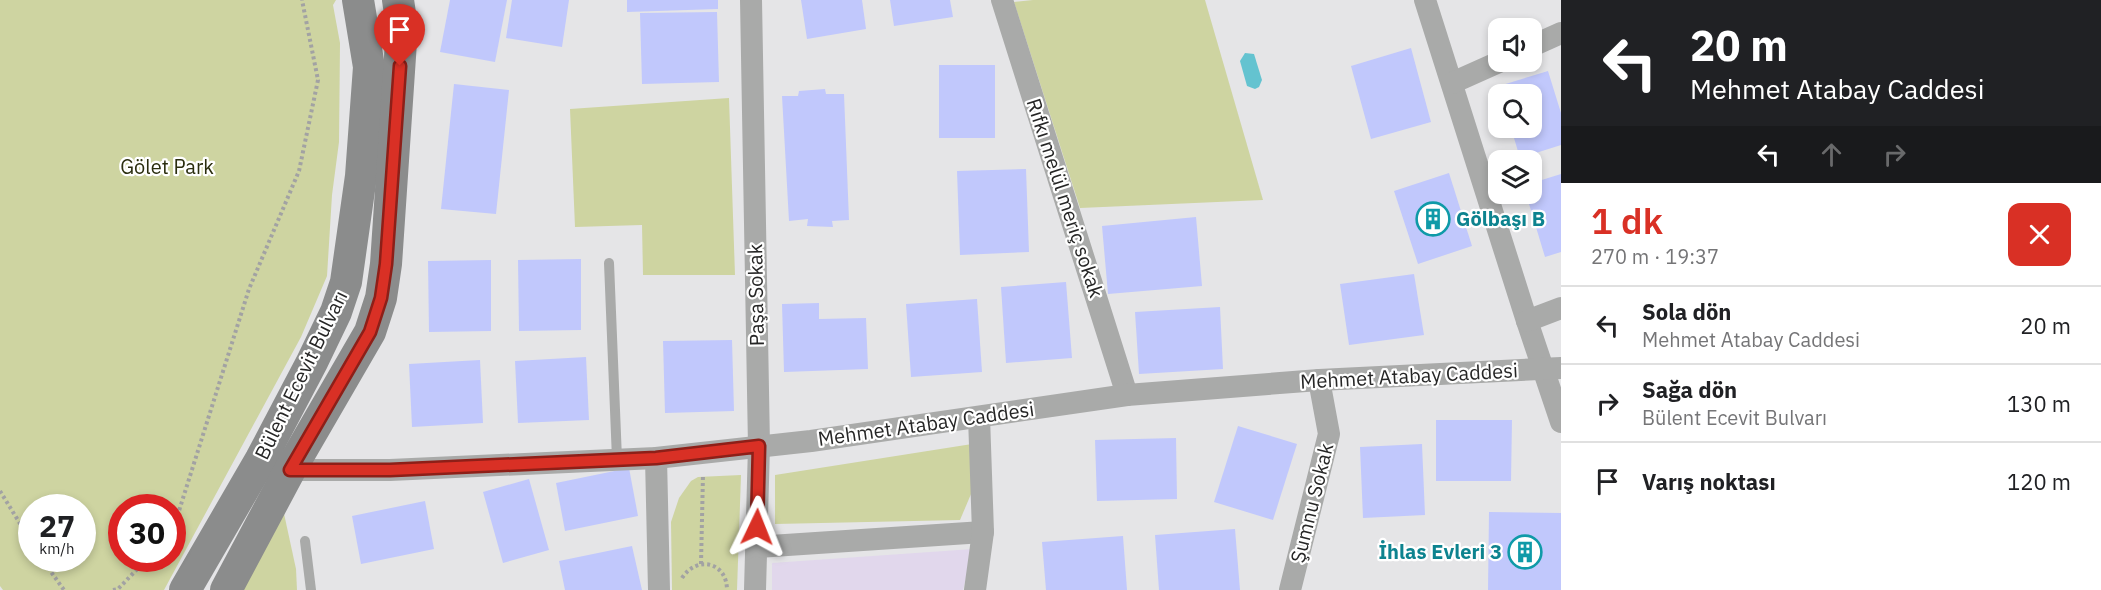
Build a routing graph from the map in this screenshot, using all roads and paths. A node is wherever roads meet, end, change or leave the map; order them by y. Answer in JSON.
{"nodes":[{"id":1,"x":302,"y":0,"type":"edge"},
{"id":2,"x":358,"y":0,"type":"edge"},
{"id":3,"x":398,"y":0,"type":"edge"},
{"id":4,"x":751,"y":0,"type":"edge"},
{"id":5,"x":1002,"y":0,"type":"edge"},
{"id":6,"x":1425,"y":0,"type":"edge"},
{"id":7,"x":1561,"y":33,"type":"edge"},
{"id":8,"x":1542,"y":42,"type":"edge"},
{"id":9,"x":1488,"y":67,"type":"edge"},
{"id":10,"x":1452,"y":83,"type":"junction"},
{"id":11,"x":609,"y":263,"type":"dead end"},
{"id":12,"x":1561,"y":308,"type":"edge"},
{"id":13,"x":1527,"y":321,"type":"junction"},
{"id":14,"x":1552,"y":368,"type":"edge"},
{"id":15,"x":1319,"y":380,"type":"junction"},
{"id":16,"x":1127,"y":395,"type":"junction"},
{"id":17,"x":979,"y":417,"type":"junction"},
{"id":18,"x":1561,"y":422,"type":"edge"},
{"id":19,"x":759,"y":446,"type":"junction"},
{"id":20,"x":703,"y":452,"type":"junction"},
{"id":21,"x":656,"y":458,"type":"junction"},
{"id":22,"x":617,"y":459,"type":"junction"},
{"id":23,"x":258,"y":464,"type":"junction"},
{"id":24,"x":290,"y":470,"type":"junction"},
{"id":25,"x":0,"y":491,"type":"edge"},
{"id":26,"x":184,"y":494,"type":"edge"},
{"id":27,"x":18,"y":520,"type":"edge"},
{"id":28,"x":983,"y":532,"type":"junction"},
{"id":29,"x":305,"y":541,"type":"dead end"},
{"id":30,"x":756,"y":547,"type":"junction"},
{"id":31,"x":701,"y":564,"type":"junction"},
{"id":32,"x":51,"y":572,"type":"edge"},
{"id":33,"x":134,"y":572,"type":"edge"},
{"id":34,"x":670,"y":587,"type":"edge"},
{"id":35,"x":64,"y":590,"type":"edge"},
{"id":36,"x":113,"y":590,"type":"edge"},
{"id":37,"x":185,"y":590,"type":"edge"},
{"id":38,"x":226,"y":590,"type":"edge"},
{"id":39,"x":311,"y":590,"type":"edge"},
{"id":40,"x":727,"y":590,"type":"edge"},
{"id":41,"x":755,"y":590,"type":"edge"},
{"id":42,"x":975,"y":590,"type":"edge"},
{"id":43,"x":1290,"y":590,"type":"edge"}],
"edges":[{"from":1,"to":26,"type":"path"},
{"from":2,"to":23,"type":"main road","name":"Bülent Ecevit Bulvarı"},
{"from":3,"to":24,"type":"main road","name":"Bülent Ecevit Bulvarı"},
{"from":4,"to":19,"type":"street","name":"Paşa Sokak"},
{"from":5,"to":16,"type":"street","name":"Rıfkı melül meriç sokak"},
{"from":6,"to":10,"type":"street"},
{"from":7,"to":8,"type":"street"},
{"from":9,"to":10,"type":"street"},
{"from":10,"to":13,"type":"street"},
{"from":11,"to":22,"type":"lane"},
{"from":12,"to":13,"type":"street"},
{"from":13,"to":14,"type":"street"},
{"from":14,"to":15,"type":"street","name":"Mehmet Atabay Caddesi"},
{"from":14,"to":18,"type":"street"},
{"from":15,"to":16,"type":"street","name":"Mehmet Atabay Caddesi"},
{"from":15,"to":43,"type":"street","name":"Şumnu Sokak"},
{"from":16,"to":17,"type":"street","name":"Mehmet Atabay Caddesi"},
{"from":17,"to":19,"type":"street","name":"Mehmet Atabay Caddesi"},
{"from":17,"to":28,"type":"street"},
{"from":19,"to":20,"type":"street","name":"Mehmet Atabay Caddesi"},
{"from":19,"to":30,"type":"street","name":"Paşa Sokak"},
{"from":20,"to":21,"type":"street","name":"Mehmet Atabay Caddesi"},
{"from":20,"to":31,"type":"path"},
{"from":21,"to":22,"type":"street","name":"Mehmet Atabay Caddesi"},
{"from":21,"to":34,"type":"street"},
{"from":22,"to":24,"type":"street","name":"Mehmet Atabay Caddesi"},
{"from":23,"to":24,"type":"main road"},
{"from":23,"to":37,"type":"main road","name":"Bülent Ecevit Bulvarı"},
{"from":24,"to":38,"type":"main road","name":"Bülent Ecevit Bulvarı"},
{"from":25,"to":27,"type":"path"},
{"from":28,"to":30,"type":"street"},
{"from":28,"to":42,"type":"street"},
{"from":29,"to":39,"type":"lane"},
{"from":30,"to":41,"type":"street","name":"Paşa Sokak"},
{"from":31,"to":34,"type":"path"},
{"from":31,"to":40,"type":"path"},
{"from":32,"to":35,"type":"path"},
{"from":33,"to":36,"type":"path"}]}
